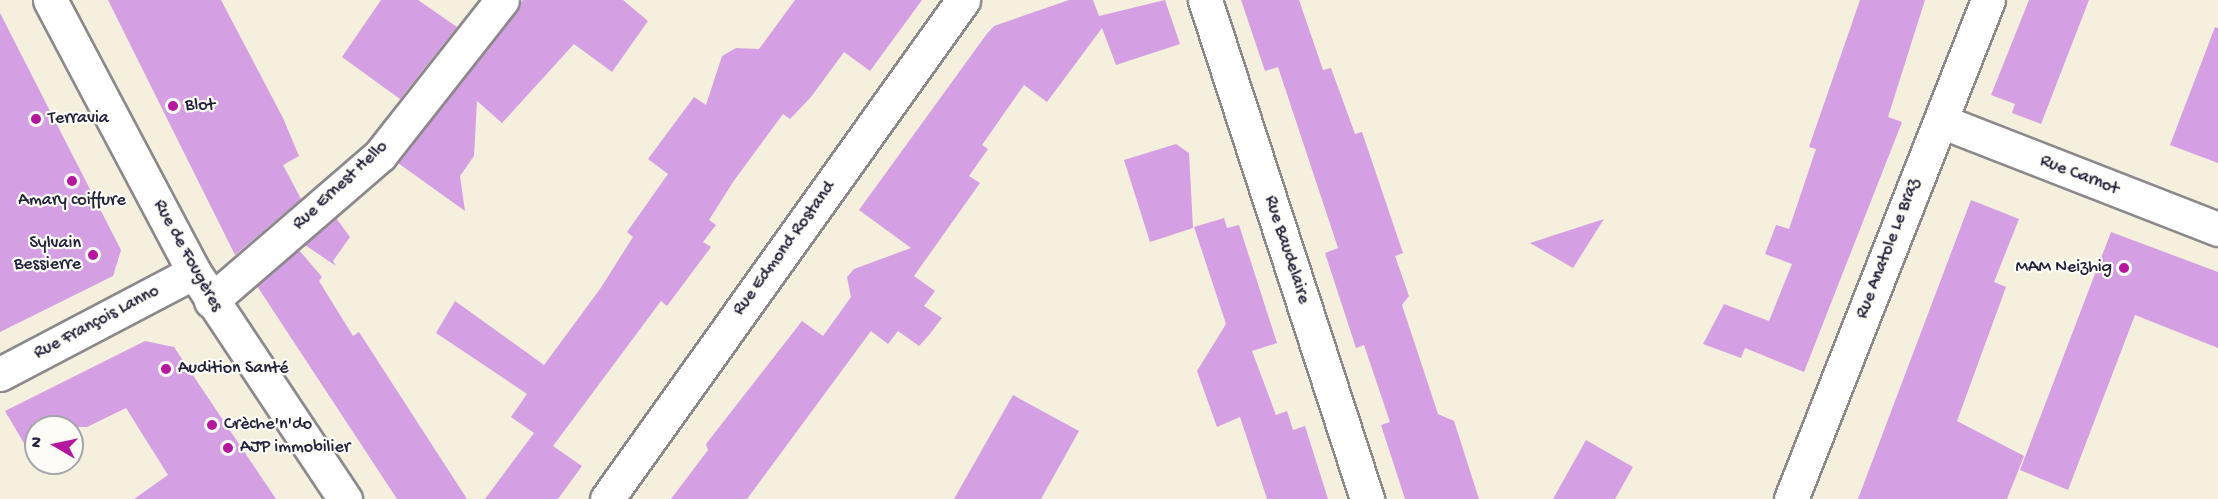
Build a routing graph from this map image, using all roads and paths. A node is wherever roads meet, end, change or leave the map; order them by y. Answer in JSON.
{"nodes":[{"id":1,"x":50,"y":0,"type":"edge"},
{"id":2,"x":502,"y":0,"type":"edge"},
{"id":3,"x":963,"y":0,"type":"edge"},
{"id":4,"x":1205,"y":0,"type":"edge"},
{"id":5,"x":1988,"y":0,"type":"edge"},
{"id":6,"x":1941,"y":121,"type":"junction"},
{"id":7,"x":2218,"y":229,"type":"edge"},
{"id":8,"x":194,"y":272,"type":"junction"},
{"id":9,"x":211,"y":301,"type":"junction"},
{"id":10,"x":0,"y":374,"type":"edge"},
{"id":11,"x":345,"y":499,"type":"edge"},
{"id":12,"x":607,"y":499,"type":"edge"},
{"id":13,"x":1367,"y":499,"type":"edge"},
{"id":14,"x":1791,"y":499,"type":"edge"}],
"edges":[{"from":1,"to":8,"type":"street","name":"Rue de Fougères"},
{"from":2,"to":9,"type":"street","name":"Rue Ernest Hello"},
{"from":3,"to":12,"type":"street","name":"Rue Edmond Rostand"},
{"from":4,"to":13,"type":"street","name":"Rue Baudelaire"},
{"from":5,"to":6,"type":"street","name":"Rue Anatole Le Braz"},
{"from":6,"to":7,"type":"street","name":"Rue Carnot"},
{"from":6,"to":14,"type":"street","name":"Rue Anatole Le Braz"},
{"from":8,"to":9,"type":"street","name":"Rue de Fougères"},
{"from":8,"to":10,"type":"street","name":"Rue François Lanno"},
{"from":9,"to":11,"type":"street","name":"Rue de Fougères"}]}
